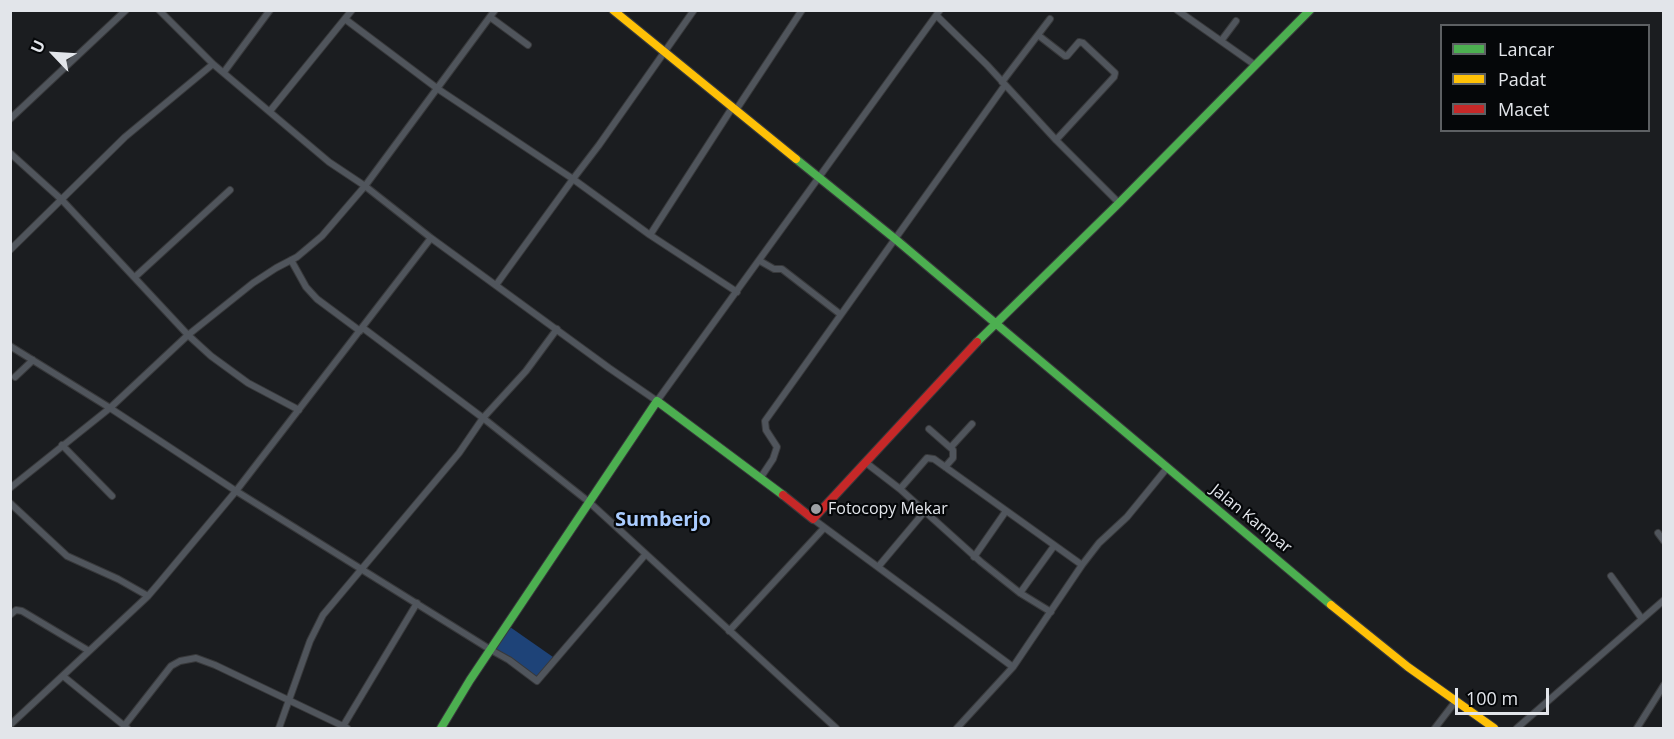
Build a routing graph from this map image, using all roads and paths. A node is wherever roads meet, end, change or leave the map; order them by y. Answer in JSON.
{"nodes":[{"id":1,"x":126,"y":10,"type":"edge"},
{"id":2,"x":159,"y":10,"type":"edge"},
{"id":3,"x":270,"y":10,"type":"edge"},
{"id":4,"x":352,"y":10,"type":"edge"},
{"id":5,"x":495,"y":10,"type":"edge"},
{"id":6,"x":613,"y":10,"type":"edge"},
{"id":7,"x":694,"y":10,"type":"edge"},
{"id":8,"x":802,"y":10,"type":"edge"},
{"id":9,"x":1310,"y":10,"type":"edge"},
{"id":10,"x":1178,"y":11,"type":"edge"},
{"id":11,"x":938,"y":13,"type":"edge"},
{"id":12,"x":490,"y":17,"type":"junction"},
{"id":13,"x":345,"y":19,"type":"junction"},
{"id":14,"x":1050,"y":20,"type":"dead end"},
{"id":15,"x":1236,"y":21,"type":"dead end"},
{"id":16,"x":1038,"y":35,"type":"junction"},
{"id":17,"x":1221,"y":41,"type":"junction"},
{"id":18,"x":528,"y":45,"type":"dead end"},
{"id":19,"x":663,"y":53,"type":"junction"},
{"id":20,"x":213,"y":64,"type":"junction"},
{"id":21,"x":1255,"y":65,"type":"junction"},
{"id":22,"x":224,"y":72,"type":"junction"},
{"id":23,"x":1003,"y":86,"type":"junction"},
{"id":24,"x":438,"y":89,"type":"junction"},
{"id":25,"x":734,"y":109,"type":"junction"},
{"id":26,"x":270,"y":111,"type":"junction"},
{"id":27,"x":10,"y":119,"type":"edge"},
{"id":28,"x":1056,"y":140,"type":"junction"},
{"id":29,"x":10,"y":153,"type":"edge"},
{"id":30,"x":820,"y":178,"type":"junction"},
{"id":31,"x":573,"y":179,"type":"junction"},
{"id":32,"x":365,"y":186,"type":"junction"},
{"id":33,"x":230,"y":190,"type":"dead end"},
{"id":34,"x":62,"y":200,"type":"junction"},
{"id":35,"x":1119,"y":203,"type":"junction"},
{"id":36,"x":650,"y":235,"type":"junction"},
{"id":37,"x":432,"y":238,"type":"junction"},
{"id":38,"x":894,"y":238,"type":"junction"},
{"id":39,"x":10,"y":250,"type":"edge"},
{"id":40,"x":294,"y":259,"type":"junction"},
{"id":41,"x":760,"y":261,"type":"junction"},
{"id":42,"x":135,"y":277,"type":"junction"},
{"id":43,"x":496,"y":285,"type":"junction"},
{"id":44,"x":737,"y":292,"type":"junction"},
{"id":45,"x":840,"y":314,"type":"junction"},
{"id":46,"x":995,"y":323,"type":"junction"},
{"id":47,"x":557,"y":329,"type":"junction"},
{"id":48,"x":362,"y":330,"type":"junction"},
{"id":49,"x":188,"y":335,"type":"junction"},
{"id":50,"x":10,"y":346,"type":"edge"},
{"id":51,"x":33,"y":360,"type":"junction"},
{"id":52,"x":15,"y":377,"type":"dead end"},
{"id":53,"x":657,"y":401,"type":"junction"},
{"id":54,"x":110,"y":408,"type":"junction"},
{"id":55,"x":299,"y":410,"type":"junction"},
{"id":56,"x":483,"y":418,"type":"junction"},
{"id":57,"x":972,"y":424,"type":"dead end"},
{"id":58,"x":929,"y":429,"type":"dead end"},
{"id":59,"x":62,"y":445,"type":"junction"},
{"id":60,"x":951,"y":447,"type":"junction"},
{"id":61,"x":865,"y":462,"type":"junction"},
{"id":62,"x":945,"y":467,"type":"junction"},
{"id":63,"x":1167,"y":468,"type":"junction"},
{"id":64,"x":760,"y":477,"type":"junction"},
{"id":65,"x":10,"y":488,"type":"edge"},
{"id":66,"x":900,"y":489,"type":"junction"},
{"id":67,"x":236,"y":490,"type":"junction"},
{"id":68,"x":112,"y":496,"type":"dead end"},
{"id":69,"x":588,"y":502,"type":"junction"},
{"id":70,"x":10,"y":503,"type":"edge"},
{"id":71,"x":925,"y":511,"type":"junction"},
{"id":72,"x":1006,"y":511,"type":"junction"},
{"id":73,"x":813,"y":519,"type":"junction"},
{"id":74,"x":824,"y":528,"type":"junction"},
{"id":75,"x":1658,"y":533,"type":"dead end"},
{"id":76,"x":1664,"y":541,"type":"edge"},
{"id":77,"x":1054,"y":546,"type":"junction"},
{"id":78,"x":645,"y":555,"type":"junction"},
{"id":79,"x":974,"y":556,"type":"junction"},
{"id":80,"x":1082,"y":565,"type":"junction"},
{"id":81,"x":878,"y":567,"type":"junction"},
{"id":82,"x":363,"y":570,"type":"junction"},
{"id":83,"x":1611,"y":576,"type":"dead end"},
{"id":84,"x":1020,"y":593,"type":"junction"},
{"id":85,"x":148,"y":596,"type":"junction"},
{"id":86,"x":1664,"y":600,"type":"edge"},
{"id":87,"x":417,"y":603,"type":"junction"},
{"id":88,"x":1051,"y":612,"type":"junction"},
{"id":89,"x":10,"y":615,"type":"edge"},
{"id":90,"x":1642,"y":619,"type":"junction"},
{"id":91,"x":729,"y":631,"type":"junction"},
{"id":92,"x":491,"y":650,"type":"junction"},
{"id":93,"x":89,"y":651,"type":"junction"},
{"id":94,"x":1013,"y":667,"type":"junction"},
{"id":95,"x":63,"y":676,"type":"junction"},
{"id":96,"x":1664,"y":685,"type":"edge"},
{"id":97,"x":289,"y":700,"type":"junction"},
{"id":98,"x":1455,"y":702,"type":"junction"},
{"id":99,"x":10,"y":725,"type":"edge"},
{"id":100,"x":126,"y":727,"type":"edge"},
{"id":101,"x":344,"y":728,"type":"edge"},
{"id":102,"x":279,"y":729,"type":"edge"},
{"id":103,"x":441,"y":729,"type":"edge"},
{"id":104,"x":836,"y":729,"type":"edge"},
{"id":105,"x":957,"y":729,"type":"edge"},
{"id":106,"x":1435,"y":729,"type":"edge"},
{"id":107,"x":1494,"y":729,"type":"edge"},
{"id":108,"x":1517,"y":729,"type":"edge"},
{"id":109,"x":1637,"y":729,"type":"edge"}],
"edges":[{"from":1,"to":27,"type":"street"},
{"from":2,"to":20,"type":"street"},
{"from":3,"to":22,"type":"street"},
{"from":4,"to":13,"type":"street"},
{"from":5,"to":12,"type":"street"},
{"from":6,"to":19,"type":"street","name":"Jalan Kampar"},
{"from":7,"to":19,"type":"street"},
{"from":8,"to":25,"type":"street"},
{"from":9,"to":21,"type":"street"},
{"from":10,"to":17,"type":"street"},
{"from":11,"to":23,"type":"street"},
{"from":11,"to":30,"type":"street"},
{"from":12,"to":18,"type":"street"},
{"from":12,"to":24,"type":"street"},
{"from":13,"to":24,"type":"street"},
{"from":13,"to":26,"type":"street"},
{"from":14,"to":16,"type":"street"},
{"from":15,"to":17,"type":"street"},
{"from":16,"to":23,"type":"street"},
{"from":16,"to":28,"type":"street"},
{"from":17,"to":21,"type":"street"},
{"from":19,"to":25,"type":"street","name":"Jalan Kampar"},
{"from":19,"to":31,"type":"street"},
{"from":20,"to":22,"type":"street"},
{"from":20,"to":34,"type":"street"},
{"from":21,"to":35,"type":"street"},
{"from":22,"to":26,"type":"street"},
{"from":23,"to":28,"type":"street"},
{"from":23,"to":38,"type":"street"},
{"from":24,"to":31,"type":"street"},
{"from":24,"to":32,"type":"street"},
{"from":25,"to":30,"type":"street","name":"Jalan Kampar"},
{"from":25,"to":36,"type":"street"},
{"from":26,"to":32,"type":"street"},
{"from":28,"to":35,"type":"street"},
{"from":29,"to":34,"type":"street"},
{"from":30,"to":38,"type":"street","name":"Jalan Kampar"},
{"from":30,"to":41,"type":"street"},
{"from":31,"to":36,"type":"street"},
{"from":31,"to":43,"type":"street"},
{"from":32,"to":37,"type":"street"},
{"from":32,"to":40,"type":"street"},
{"from":33,"to":42,"type":"street"},
{"from":34,"to":39,"type":"street"},
{"from":34,"to":42,"type":"street"},
{"from":35,"to":46,"type":"street"},
{"from":36,"to":44,"type":"street"},
{"from":37,"to":43,"type":"street"},
{"from":37,"to":48,"type":"street"},
{"from":38,"to":45,"type":"street"},
{"from":38,"to":46,"type":"street","name":"Jalan Kampar"},
{"from":40,"to":48,"type":"street"},
{"from":40,"to":49,"type":"street"},
{"from":41,"to":44,"type":"street"},
{"from":41,"to":45,"type":"street"},
{"from":42,"to":49,"type":"street"},
{"from":43,"to":47,"type":"street"},
{"from":44,"to":53,"type":"street"},
{"from":45,"to":64,"type":"street"},
{"from":46,"to":61,"type":"street"},
{"from":46,"to":63,"type":"street","name":"Jalan Kampar"},
{"from":47,"to":53,"type":"street"},
{"from":47,"to":56,"type":"street"},
{"from":48,"to":55,"type":"street"},
{"from":48,"to":56,"type":"street"},
{"from":49,"to":54,"type":"street"},
{"from":49,"to":55,"type":"street"},
{"from":50,"to":51,"type":"street"},
{"from":51,"to":52,"type":"street"},
{"from":51,"to":54,"type":"street"},
{"from":53,"to":64,"type":"street"},
{"from":53,"to":69,"type":"street"},
{"from":54,"to":59,"type":"street"},
{"from":54,"to":67,"type":"street"},
{"from":55,"to":67,"type":"street"},
{"from":56,"to":69,"type":"street"},
{"from":56,"to":82,"type":"street"},
{"from":57,"to":60,"type":"street"},
{"from":58,"to":60,"type":"street"},
{"from":59,"to":65,"type":"street"},
{"from":59,"to":68,"type":"street"},
{"from":60,"to":62,"type":"street"},
{"from":61,"to":66,"type":"street"},
{"from":61,"to":73,"type":"street"},
{"from":62,"to":66,"type":"street"},
{"from":62,"to":72,"type":"street"},
{"from":63,"to":80,"type":"street"},
{"from":63,"to":98,"type":"street","name":"Jalan Kampar"},
{"from":64,"to":73,"type":"street"},
{"from":66,"to":71,"type":"street"},
{"from":67,"to":82,"type":"street"},
{"from":67,"to":85,"type":"street"},
{"from":69,"to":78,"type":"street"},
{"from":69,"to":92,"type":"street"},
{"from":70,"to":85,"type":"street"},
{"from":71,"to":79,"type":"street"},
{"from":71,"to":81,"type":"street"},
{"from":72,"to":77,"type":"street"},
{"from":72,"to":79,"type":"street"},
{"from":73,"to":74,"type":"street"},
{"from":74,"to":81,"type":"street"},
{"from":74,"to":91,"type":"street"},
{"from":75,"to":76,"type":"street"},
{"from":77,"to":80,"type":"street"},
{"from":77,"to":84,"type":"street"},
{"from":78,"to":91,"type":"street"},
{"from":78,"to":92,"type":"street"},
{"from":79,"to":84,"type":"street"},
{"from":80,"to":88,"type":"street"},
{"from":81,"to":94,"type":"street"},
{"from":82,"to":87,"type":"street"},
{"from":82,"to":97,"type":"street"},
{"from":83,"to":90,"type":"street"},
{"from":84,"to":88,"type":"street"},
{"from":85,"to":93,"type":"street"},
{"from":86,"to":90,"type":"street"},
{"from":87,"to":92,"type":"street"},
{"from":87,"to":101,"type":"street"},
{"from":88,"to":94,"type":"street"},
{"from":89,"to":93,"type":"street"},
{"from":90,"to":108,"type":"street"},
{"from":91,"to":104,"type":"street"},
{"from":92,"to":103,"type":"street"},
{"from":93,"to":95,"type":"street"},
{"from":94,"to":105,"type":"street"},
{"from":95,"to":99,"type":"street"},
{"from":95,"to":100,"type":"street"},
{"from":96,"to":109,"type":"street"},
{"from":97,"to":100,"type":"street"},
{"from":97,"to":101,"type":"street"},
{"from":97,"to":102,"type":"street"},
{"from":98,"to":106,"type":"street"},
{"from":98,"to":107,"type":"street","name":"Jalan Kampar"}]}
